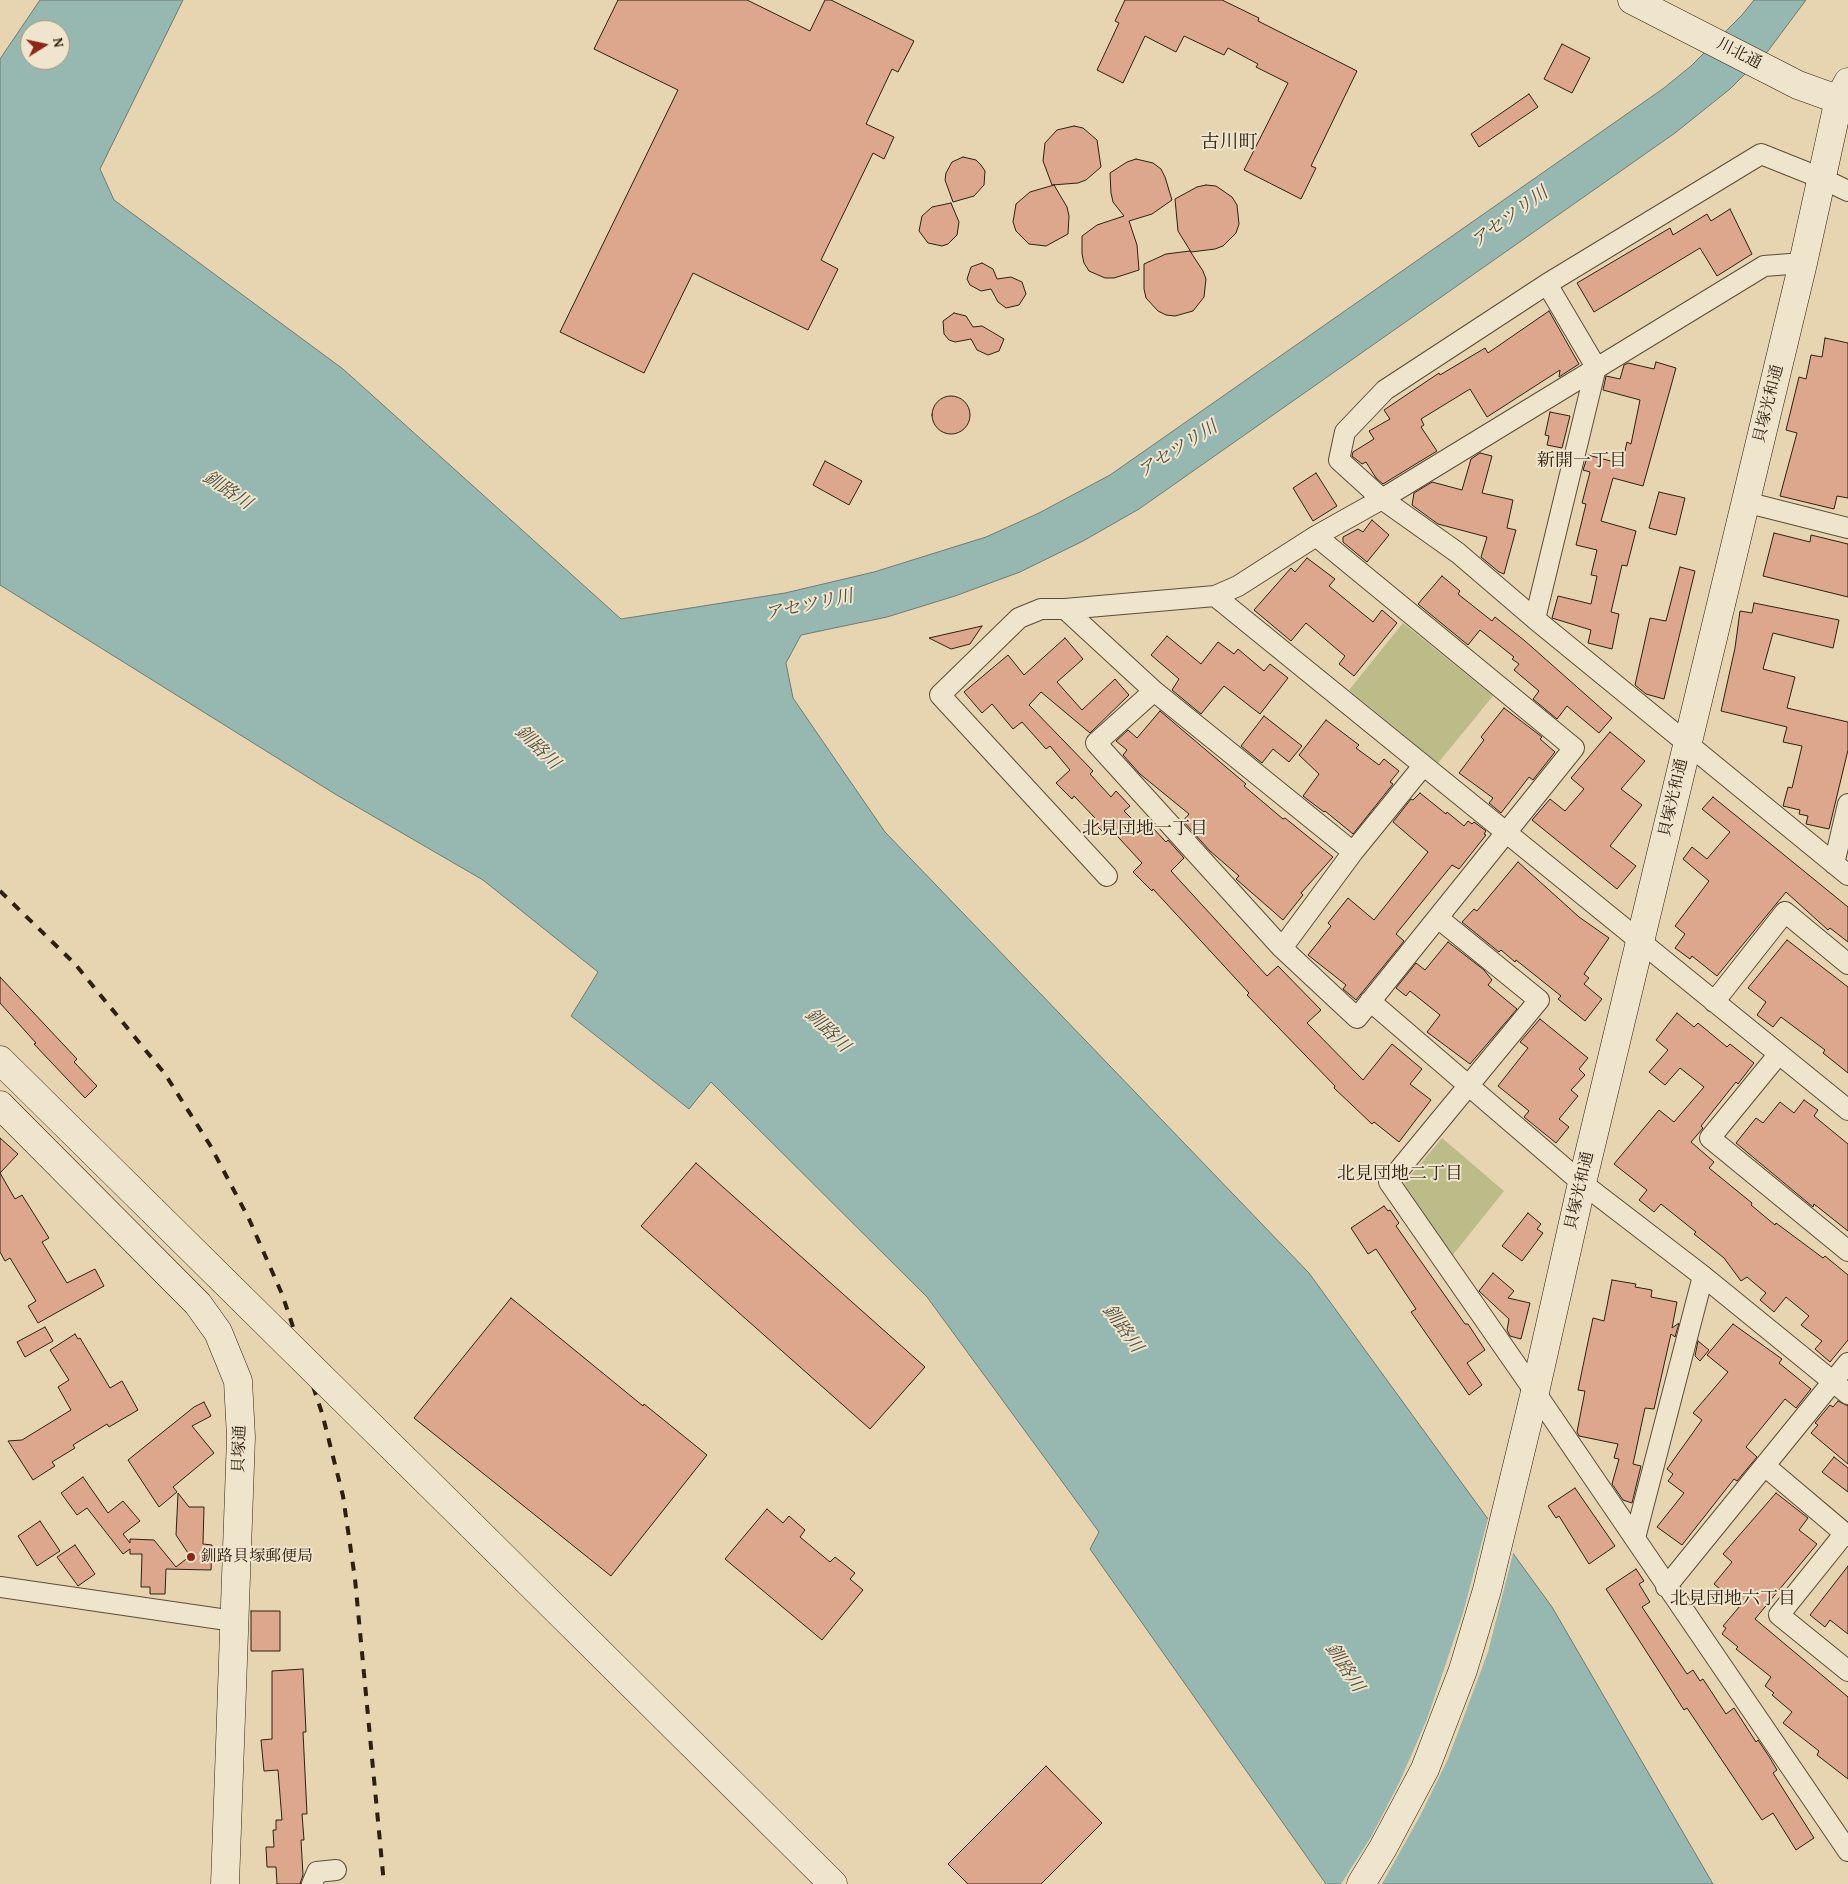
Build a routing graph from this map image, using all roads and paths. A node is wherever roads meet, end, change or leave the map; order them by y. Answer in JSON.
{"nodes":[{"id":1,"x":1632,"y":0,"type":"edge"},
{"id":2,"x":1845,"y":94,"type":"edge"},
{"id":3,"x":1822,"y":178,"type":"junction"},
{"id":4,"x":1848,"y":191,"type":"edge"},
{"id":5,"x":1803,"y":263,"type":"junction"},
{"id":6,"x":1548,"y":284,"type":"junction"},
{"id":7,"x":1596,"y":367,"type":"junction"},
{"id":8,"x":1382,"y":499,"type":"junction"},
{"id":9,"x":1745,"y":502,"type":"junction"},
{"id":10,"x":1848,"y":528,"type":"edge"},
{"id":11,"x":1316,"y":536,"type":"junction"},
{"id":12,"x":1215,"y":596,"type":"junction"},
{"id":13,"x":1065,"y":609,"type":"junction"},
{"id":14,"x":1534,"y":619,"type":"junction"},
{"id":15,"x":1154,"y":691,"type":"junction"},
{"id":16,"x":1686,"y":744,"type":"junction"},
{"id":17,"x":1423,"y":766,"type":"junction"},
{"id":18,"x":1848,"y":804,"type":"edge"},
{"id":19,"x":1505,"y":833,"type":"junction"},
{"id":20,"x":1353,"y":852,"type":"junction"},
{"id":21,"x":1841,"y":869,"type":"edge"},
{"id":22,"x":1107,"y":876,"type":"dead end"},
{"id":23,"x":1438,"y":918,"type":"junction"},
{"id":24,"x":1640,"y":943,"type":"junction"},
{"id":25,"x":1282,"y":948,"type":"junction"},
{"id":26,"x":1848,"y":964,"type":"edge"},
{"id":27,"x":1370,"y":1001,"type":"junction"},
{"id":28,"x":1714,"y":1002,"type":"junction"},
{"id":29,"x":1778,"y":1055,"type":"junction"},
{"id":30,"x":0,"y":1060,"type":"edge"},
{"id":31,"x":1469,"y":1086,"type":"junction"},
{"id":32,"x":0,"y":1105,"type":"edge"},
{"id":33,"x":1848,"y":1110,"type":"edge"},
{"id":34,"x":1582,"y":1183,"type":"junction"},
{"id":35,"x":1848,"y":1250,"type":"edge"},
{"id":36,"x":1703,"y":1276,"type":"junction"},
{"id":37,"x":1848,"y":1363,"type":"edge"},
{"id":38,"x":1841,"y":1388,"type":"edge"},
{"id":39,"x":1535,"y":1392,"type":"junction"},
{"id":40,"x":1765,"y":1466,"type":"junction"},
{"id":41,"x":1846,"y":1535,"type":"edge"},
{"id":42,"x":1634,"y":1538,"type":"junction"},
{"id":43,"x":0,"y":1587,"type":"edge"},
{"id":44,"x":1666,"y":1587,"type":"junction"},
{"id":45,"x":234,"y":1621,"type":"junction"},
{"id":46,"x":1848,"y":1672,"type":"edge"},
{"id":47,"x":1848,"y":1851,"type":"edge"},
{"id":48,"x":336,"y":1870,"type":"dead end"},
{"id":49,"x":225,"y":1884,"type":"edge"},
{"id":50,"x":312,"y":1884,"type":"edge"},
{"id":51,"x":833,"y":1884,"type":"edge"},
{"id":52,"x":1360,"y":1884,"type":"edge"}],
"edges":[{"from":1,"to":2,"type":"street","name":"川北通"},
{"from":2,"to":3,"type":"street","name":"貝塚光和通"},
{"from":3,"to":4,"type":"street"},
{"from":3,"to":5,"type":"street","name":"貝塚光和通"},
{"from":3,"to":6,"type":"street"},
{"from":5,"to":7,"type":"street"},
{"from":5,"to":9,"type":"street","name":"貝塚光和通"},
{"from":6,"to":7,"type":"street"},
{"from":6,"to":8,"type":"street"},
{"from":7,"to":8,"type":"street"},
{"from":7,"to":14,"type":"street"},
{"from":8,"to":11,"type":"street"},
{"from":8,"to":14,"type":"street"},
{"from":9,"to":10,"type":"street"},
{"from":9,"to":16,"type":"street","name":"貝塚光和通"},
{"from":11,"to":12,"type":"street"},
{"from":11,"to":19,"type":"street"},
{"from":12,"to":13,"type":"street"},
{"from":12,"to":17,"type":"street"},
{"from":13,"to":15,"type":"street"},
{"from":13,"to":22,"type":"street"},
{"from":14,"to":16,"type":"street"},
{"from":15,"to":20,"type":"street"},
{"from":15,"to":25,"type":"street"},
{"from":16,"to":21,"type":"street"},
{"from":16,"to":24,"type":"street","name":"貝塚光和通"},
{"from":17,"to":19,"type":"street"},
{"from":17,"to":20,"type":"street"},
{"from":18,"to":21,"type":"street"},
{"from":19,"to":23,"type":"street"},
{"from":19,"to":24,"type":"street"},
{"from":20,"to":25,"type":"street"},
{"from":23,"to":27,"type":"street"},
{"from":23,"to":31,"type":"street"},
{"from":24,"to":28,"type":"street"},
{"from":24,"to":34,"type":"street","name":"貝塚光和通"},
{"from":25,"to":27,"type":"street"},
{"from":26,"to":28,"type":"street"},
{"from":27,"to":31,"type":"street"},
{"from":28,"to":29,"type":"street"},
{"from":29,"to":33,"type":"street"},
{"from":29,"to":35,"type":"street"},
{"from":30,"to":51,"type":"street","bridge":true},
{"from":31,"to":34,"type":"street"},
{"from":31,"to":39,"type":"street"},
{"from":32,"to":45,"type":"street","name":"貝塚通"},
{"from":34,"to":36,"type":"street"},
{"from":34,"to":39,"type":"street","name":"貝塚光和通"},
{"from":36,"to":38,"type":"street"},
{"from":36,"to":42,"type":"street"},
{"from":37,"to":38,"type":"street"},
{"from":38,"to":40,"type":"street"},
{"from":39,"to":42,"type":"street"},
{"from":39,"to":52,"type":"street","name":"貝塚光和通"},
{"from":40,"to":41,"type":"street"},
{"from":40,"to":44,"type":"street"},
{"from":41,"to":46,"type":"street"},
{"from":42,"to":44,"type":"street"},
{"from":43,"to":45,"type":"street"},
{"from":44,"to":47,"type":"street"},
{"from":45,"to":49,"type":"street","name":"貝塚通"},
{"from":48,"to":50,"type":"street"}]}
